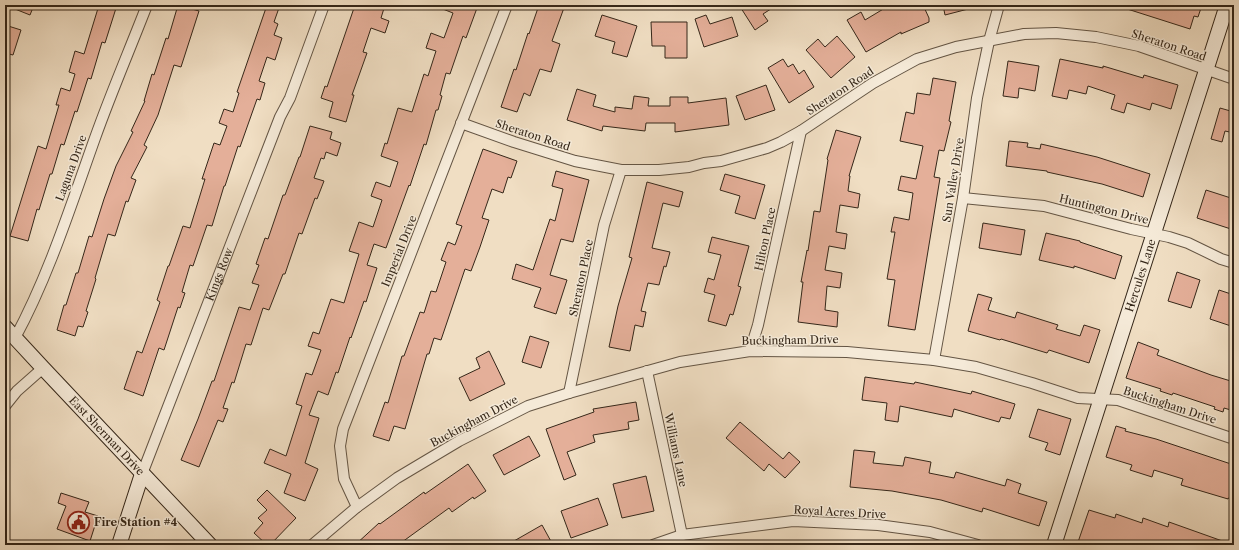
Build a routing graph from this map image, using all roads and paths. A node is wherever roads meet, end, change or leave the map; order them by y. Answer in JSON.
{"nodes":[{"id":1,"x":147,"y":5,"type":"edge"},
{"id":2,"x":324,"y":5,"type":"edge"},
{"id":3,"x":507,"y":5,"type":"edge"},
{"id":4,"x":999,"y":5,"type":"edge"},
{"id":5,"x":1227,"y":5,"type":"edge"},
{"id":6,"x":989,"y":41,"type":"junction"},
{"id":7,"x":1206,"y":70,"type":"junction"},
{"id":8,"x":1234,"y":80,"type":"edge"},
{"id":9,"x":461,"y":123,"type":"junction"},
{"id":10,"x":801,"y":131,"type":"junction"},
{"id":11,"x":621,"y":170,"type":"junction"},
{"id":12,"x":963,"y":198,"type":"junction"},
{"id":13,"x":1154,"y":233,"type":"junction"},
{"id":14,"x":1234,"y":263,"type":"edge"},
{"id":15,"x":5,"y":327,"type":"edge"},
{"id":16,"x":16,"y":338,"type":"junction"},
{"id":17,"x":750,"y":351,"type":"junction"},
{"id":18,"x":934,"y":360,"type":"junction"},
{"id":19,"x":43,"y":368,"type":"junction"},
{"id":20,"x":647,"y":371,"type":"junction"},
{"id":21,"x":569,"y":393,"type":"junction"},
{"id":22,"x":1100,"y":400,"type":"junction"},
{"id":23,"x":5,"y":406,"type":"edge"},
{"id":24,"x":1234,"y":439,"type":"edge"},
{"id":25,"x":142,"y":474,"type":"junction"},
{"id":26,"x":358,"y":507,"type":"junction"},
{"id":27,"x":682,"y":535,"type":"junction"},
{"id":28,"x":120,"y":545,"type":"edge"},
{"id":29,"x":210,"y":545,"type":"edge"},
{"id":30,"x":312,"y":545,"type":"edge"},
{"id":31,"x":653,"y":545,"type":"edge"},
{"id":32,"x":978,"y":545,"type":"edge"},
{"id":33,"x":1054,"y":545,"type":"edge"}],
"edges":[{"from":1,"to":16,"type":"street","name":"Laguna Drive"},
{"from":2,"to":25,"type":"street","name":"Kings Row"},
{"from":3,"to":9,"type":"street","name":"Imperial Drive"},
{"from":4,"to":6,"type":"street","name":"Sun Valley Drive"},
{"from":5,"to":7,"type":"street","name":"Hercules Lane"},
{"from":6,"to":7,"type":"street","name":"Sheraton Road"},
{"from":6,"to":10,"type":"street","name":"Sheraton Road"},
{"from":6,"to":12,"type":"street","name":"Sun Valley Drive"},
{"from":7,"to":8,"type":"street","name":"Sheraton Road"},
{"from":7,"to":13,"type":"street","name":"Hercules Lane"},
{"from":9,"to":11,"type":"street","name":"Sheraton Road"},
{"from":9,"to":26,"type":"street","name":"Imperial Drive"},
{"from":10,"to":11,"type":"street","name":"Sheraton Road"},
{"from":10,"to":17,"type":"street","name":"Hilton Place"},
{"from":11,"to":21,"type":"street","name":"Sheraton Place"},
{"from":12,"to":13,"type":"street","name":"Huntington Drive"},
{"from":12,"to":18,"type":"street","name":"Sun Valley Drive"},
{"from":13,"to":14,"type":"street","name":"Huntington Drive"},
{"from":13,"to":22,"type":"street","name":"Hercules Lane"},
{"from":15,"to":16,"type":"street","name":"East Sherman Drive"},
{"from":16,"to":19,"type":"street","name":"East Sherman Drive"},
{"from":17,"to":18,"type":"street","name":"Buckingham Drive"},
{"from":17,"to":20,"type":"street","name":"Buckingham Drive"},
{"from":18,"to":22,"type":"street","name":"Buckingham Drive"},
{"from":19,"to":23,"type":"street"},
{"from":19,"to":25,"type":"street","name":"East Sherman Drive"},
{"from":20,"to":21,"type":"street","name":"Buckingham Drive"},
{"from":20,"to":27,"type":"street","name":"Williams Lane"},
{"from":21,"to":26,"type":"street","name":"Buckingham Drive"},
{"from":22,"to":24,"type":"street","name":"Buckingham Drive"},
{"from":22,"to":33,"type":"street","name":"Hercules Lane"},
{"from":25,"to":28,"type":"street","name":"Kings Row"},
{"from":25,"to":29,"type":"street","name":"East Sherman Drive"},
{"from":26,"to":30,"type":"street","name":"Buckingham Drive"},
{"from":27,"to":31,"type":"street","name":"Royal Acres Drive"},
{"from":27,"to":32,"type":"street","name":"Royal Acres Drive"}]}
